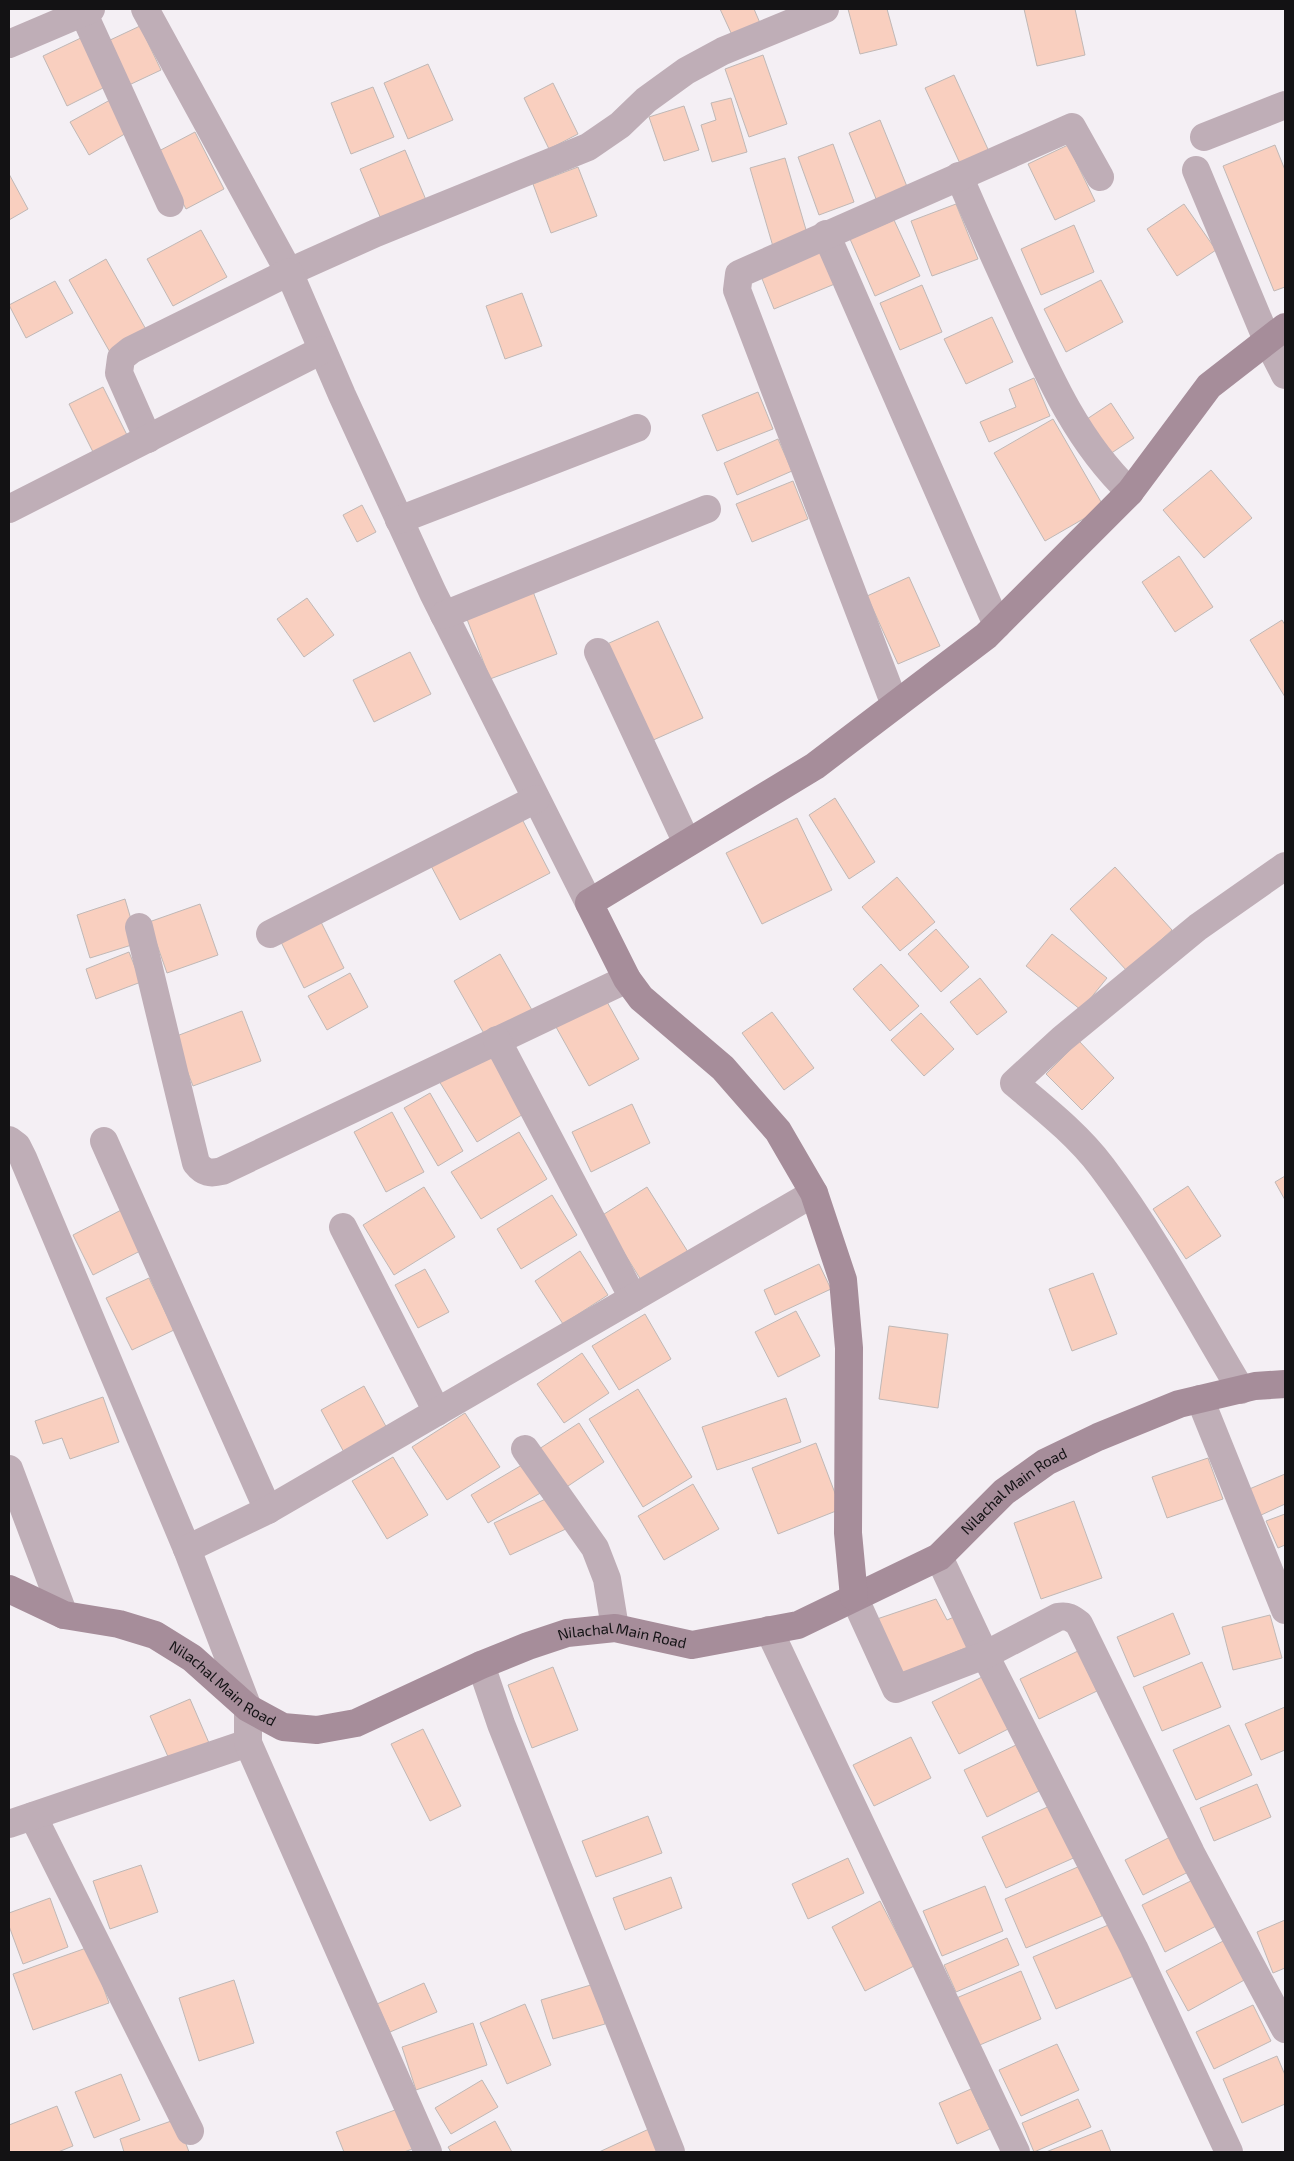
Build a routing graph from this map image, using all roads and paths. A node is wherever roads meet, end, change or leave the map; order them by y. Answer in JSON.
{"nodes":[{"id":1,"x":145,"y":9,"type":"edge"},
{"id":2,"x":825,"y":9,"type":"edge"},
{"id":3,"x":87,"y":10,"type":"edge"},
{"id":4,"x":9,"y":44,"type":"edge"},
{"id":5,"x":1285,"y":105,"type":"edge"},
{"id":6,"x":1204,"y":137,"type":"dead end"},
{"id":7,"x":1196,"y":170,"type":"dead end"},
{"id":8,"x":958,"y":176,"type":"junction"},
{"id":9,"x":1100,"y":177,"type":"dead end"},
{"id":10,"x":170,"y":204,"type":"dead end"},
{"id":11,"x":826,"y":234,"type":"junction"},
{"id":12,"x":289,"y":272,"type":"junction"},
{"id":13,"x":1276,"y":334,"type":"edge"},
{"id":14,"x":322,"y":350,"type":"junction"},
{"id":15,"x":1285,"y":375,"type":"edge"},
{"id":16,"x":637,"y":428,"type":"dead end"},
{"id":17,"x":148,"y":439,"type":"junction"},
{"id":18,"x":1130,"y":492,"type":"junction"},
{"id":19,"x":707,"y":509,"type":"dead end"},
{"id":20,"x":9,"y":510,"type":"edge"},
{"id":21,"x":399,"y":520,"type":"junction"},
{"id":22,"x":444,"y":615,"type":"junction"},
{"id":23,"x":997,"y":625,"type":"junction"},
{"id":24,"x":598,"y":652,"type":"dead end"},
{"id":25,"x":895,"y":705,"type":"junction"},
{"id":26,"x":536,"y":799,"type":"junction"},
{"id":27,"x":687,"y":843,"type":"junction"},
{"id":28,"x":1285,"y":866,"type":"edge"},
{"id":29,"x":589,"y":903,"type":"junction"},
{"id":30,"x":139,"y":927,"type":"dead end"},
{"id":31,"x":270,"y":934,"type":"dead end"},
{"id":32,"x":627,"y":979,"type":"junction"},
{"id":33,"x":497,"y":1040,"type":"junction"},
{"id":34,"x":9,"y":1140,"type":"edge"},
{"id":35,"x":104,"y":1141,"type":"dead end"},
{"id":36,"x":814,"y":1193,"type":"junction"},
{"id":37,"x":343,"y":1227,"type":"dead end"},
{"id":38,"x":633,"y":1298,"type":"junction"},
{"id":39,"x":1285,"y":1384,"type":"edge"},
{"id":40,"x":1241,"y":1390,"type":"junction"},
{"id":41,"x":1200,"y":1399,"type":"junction"},
{"id":42,"x":437,"y":1412,"type":"junction"},
{"id":43,"x":525,"y":1449,"type":"dead end"},
{"id":44,"x":9,"y":1469,"type":"edge"},
{"id":45,"x":268,"y":1510,"type":"junction"},
{"id":46,"x":187,"y":1550,"type":"junction"},
{"id":47,"x":939,"y":1557,"type":"junction"},
{"id":48,"x":9,"y":1589,"type":"edge"},
{"id":49,"x":854,"y":1597,"type":"junction"},
{"id":50,"x":1285,"y":1610,"type":"edge"},
{"id":51,"x":64,"y":1615,"type":"junction"},
{"id":52,"x":615,"y":1628,"type":"junction"},
{"id":53,"x":768,"y":1630,"type":"junction"},
{"id":54,"x":986,"y":1655,"type":"junction"},
{"id":55,"x":481,"y":1665,"type":"junction"},
{"id":56,"x":248,"y":1708,"type":"junction"},
{"id":57,"x":248,"y":1743,"type":"junction"},
{"id":58,"x":21,"y":1820,"type":"edge"},
{"id":59,"x":1285,"y":2029,"type":"edge"},
{"id":60,"x":190,"y":2131,"type":"dead end"},
{"id":61,"x":428,"y":2152,"type":"edge"},
{"id":62,"x":671,"y":2152,"type":"edge"},
{"id":63,"x":1016,"y":2152,"type":"edge"},
{"id":64,"x":1230,"y":2152,"type":"edge"}],
"edges":[{"from":1,"to":12,"type":"street"},
{"from":2,"to":12,"type":"street"},
{"from":3,"to":4,"type":"street"},
{"from":3,"to":10,"type":"street"},
{"from":5,"to":6,"type":"street"},
{"from":7,"to":13,"type":"street"},
{"from":8,"to":9,"type":"street"},
{"from":8,"to":11,"type":"street"},
{"from":8,"to":18,"type":"street"},
{"from":11,"to":23,"type":"street"},
{"from":11,"to":25,"type":"street"},
{"from":12,"to":14,"type":"street"},
{"from":12,"to":17,"type":"street"},
{"from":13,"to":15,"type":"street"},
{"from":13,"to":18,"type":"street"},
{"from":14,"to":17,"type":"street"},
{"from":14,"to":21,"type":"street"},
{"from":16,"to":21,"type":"street"},
{"from":17,"to":20,"type":"street"},
{"from":18,"to":23,"type":"street"},
{"from":19,"to":22,"type":"street"},
{"from":21,"to":22,"type":"street"},
{"from":22,"to":26,"type":"street"},
{"from":23,"to":25,"type":"street"},
{"from":24,"to":27,"type":"street"},
{"from":25,"to":27,"type":"street"},
{"from":26,"to":29,"type":"street"},
{"from":26,"to":31,"type":"street"},
{"from":27,"to":29,"type":"street"},
{"from":28,"to":40,"type":"street"},
{"from":29,"to":32,"type":"street"},
{"from":30,"to":33,"type":"street"},
{"from":32,"to":33,"type":"street"},
{"from":32,"to":36,"type":"street"},
{"from":33,"to":38,"type":"street"},
{"from":34,"to":46,"type":"street"},
{"from":35,"to":45,"type":"street"},
{"from":36,"to":38,"type":"street"},
{"from":36,"to":49,"type":"street"},
{"from":37,"to":42,"type":"street"},
{"from":38,"to":42,"type":"street"},
{"from":39,"to":40,"type":"street","name":"Nilachal Main Road"},
{"from":40,"to":41,"type":"street","name":"Nilachal Main Road"},
{"from":41,"to":47,"type":"street","name":"Nilachal Main Road"},
{"from":41,"to":50,"type":"street"},
{"from":42,"to":45,"type":"street"},
{"from":43,"to":52,"type":"street"},
{"from":44,"to":51,"type":"street"},
{"from":45,"to":46,"type":"street"},
{"from":46,"to":56,"type":"street"},
{"from":47,"to":49,"type":"street","name":"Nilachal Main Road"},
{"from":47,"to":54,"type":"street"},
{"from":48,"to":51,"type":"street","name":"Nilachal Main Road"},
{"from":49,"to":53,"type":"street","name":"Nilachal Main Road"},
{"from":49,"to":54,"type":"street"},
{"from":51,"to":56,"type":"street","name":"Nilachal Main Road"},
{"from":52,"to":53,"type":"street","name":"Nilachal Main Road"},
{"from":52,"to":55,"type":"street","name":"Nilachal Main Road"},
{"from":53,"to":63,"type":"street"},
{"from":54,"to":59,"type":"street"},
{"from":54,"to":64,"type":"street"},
{"from":55,"to":56,"type":"street","name":"Nilachal Main Road"},
{"from":55,"to":62,"type":"street"},
{"from":56,"to":57,"type":"street"},
{"from":57,"to":58,"type":"street"},
{"from":57,"to":61,"type":"street"},
{"from":58,"to":60,"type":"street"}]}
